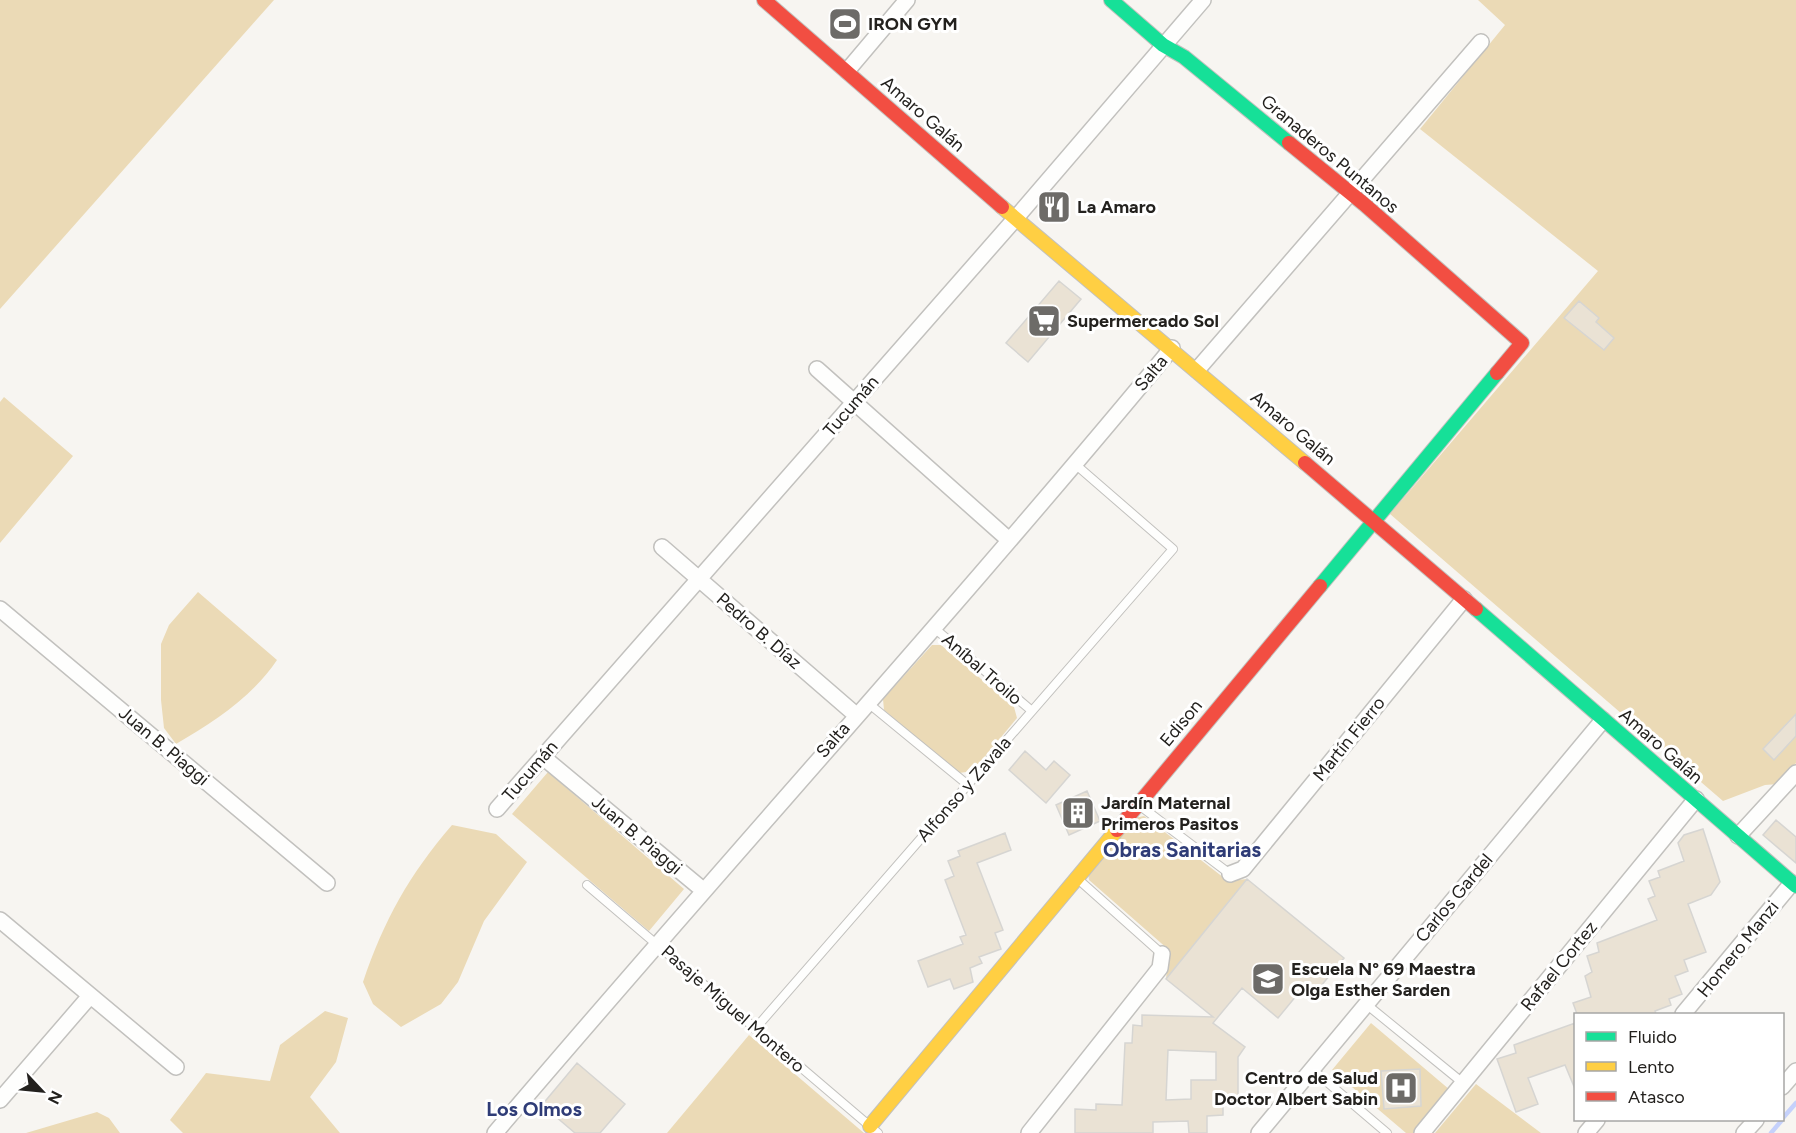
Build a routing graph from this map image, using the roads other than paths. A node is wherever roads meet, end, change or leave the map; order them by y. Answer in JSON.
{"nodes":[{"id":1,"x":764,"y":0,"type":"edge"},
{"id":2,"x":907,"y":0,"type":"edge"},
{"id":3,"x":1111,"y":0,"type":"edge"},
{"id":4,"x":1203,"y":0,"type":"edge"},
{"id":5,"x":1481,"y":42,"type":"dead end"},
{"id":6,"x":1163,"y":45,"type":"junction"},
{"id":7,"x":847,"y":71,"type":"junction"},
{"id":8,"x":1350,"y":194,"type":"junction"},
{"id":9,"x":1015,"y":219,"type":"junction"},
{"id":10,"x":1521,"y":342,"type":"joint"},
{"id":11,"x":1172,"y":348,"type":"junction"},
{"id":12,"x":817,"y":369,"type":"dead end"},
{"id":13,"x":1197,"y":370,"type":"junction"},
{"id":14,"x":854,"y":402,"type":"junction"},
{"id":15,"x":1075,"y":464,"type":"junction"},
{"id":16,"x":1372,"y":519,"type":"junction"},
{"id":17,"x":1009,"y":540,"type":"junction"},
{"id":18,"x":662,"y":547,"type":"dead end"},
{"id":19,"x":699,"y":579,"type":"junction"},
{"id":20,"x":1464,"y":598,"type":"junction"},
{"id":21,"x":0,"y":609,"type":"edge"},
{"id":22,"x":933,"y":627,"type":"junction"},
{"id":23,"x":867,"y":702,"type":"junction"},
{"id":24,"x":1032,"y":711,"type":"junction"},
{"id":25,"x":856,"y":715,"type":"junction"},
{"id":26,"x":1603,"y":720,"type":"junction"},
{"id":27,"x":543,"y":757,"type":"junction"},
{"id":28,"x":1796,"y":773,"type":"edge"},
{"id":29,"x":968,"y":785,"type":"junction"},
{"id":30,"x":1696,"y":799,"type":"junction"},
{"id":31,"x":1138,"y":804,"type":"junction"},
{"id":32,"x":497,"y":809,"type":"dead end"},
{"id":33,"x":1738,"y":836,"type":"junction"},
{"id":34,"x":1230,"y":874,"type":"joint"},
{"id":35,"x":1075,"y":877,"type":"junction"},
{"id":36,"x":327,"y":883,"type":"dead end"},
{"id":37,"x":1794,"y":884,"type":"edge"},
{"id":38,"x":587,"y":885,"type":"dead end"},
{"id":39,"x":703,"y":890,"type":"junction"},
{"id":40,"x":0,"y":920,"type":"edge"},
{"id":41,"x":656,"y":944,"type":"junction"},
{"id":42,"x":1162,"y":954,"type":"joint"},
{"id":43,"x":90,"y":996,"type":"junction"},
{"id":44,"x":1366,"y":1004,"type":"junction"},
{"id":45,"x":1684,"y":1013,"type":"edge"},
{"id":46,"x":755,"y":1029,"type":"junction"},
{"id":47,"x":176,"y":1067,"type":"dead end"},
{"id":48,"x":1313,"y":1070,"type":"junction"},
{"id":49,"x":1796,"y":1071,"type":"edge"},
{"id":50,"x":1462,"y":1083,"type":"junction"},
{"id":51,"x":1784,"y":1085,"type":"edge"},
{"id":52,"x":0,"y":1100,"type":"edge"},
{"id":53,"x":1595,"y":1121,"type":"edge"},
{"id":54,"x":1754,"y":1121,"type":"edge"},
{"id":55,"x":874,"y":1129,"type":"edge"},
{"id":56,"x":495,"y":1133,"type":"edge"},
{"id":57,"x":1029,"y":1133,"type":"edge"},
{"id":58,"x":1259,"y":1133,"type":"edge"},
{"id":59,"x":1388,"y":1133,"type":"edge"},
{"id":60,"x":1422,"y":1133,"type":"edge"},
{"id":61,"x":1586,"y":1133,"type":"edge"},
{"id":62,"x":1744,"y":1133,"type":"edge"}],
"edges":[{"from":1,"to":7,"type":"street","name":"Amaro Galán"},
{"from":2,"to":7,"type":"street"},
{"from":3,"to":6,"type":"street","name":"Granaderos Puntanos"},
{"from":4,"to":6,"type":"street","name":"Tucumán"},
{"from":5,"to":8,"type":"street","name":"Salta"},
{"from":6,"to":8,"type":"street","name":"Granaderos Puntanos"},
{"from":6,"to":9,"type":"street","name":"Tucumán"},
{"from":7,"to":9,"type":"street","name":"Amaro Galán"},
{"from":8,"to":10,"type":"street","name":"Granaderos Puntanos"},
{"from":8,"to":13,"type":"street","name":"Salta"},
{"from":9,"to":11,"type":"street","name":"Amaro Galán"},
{"from":9,"to":14,"type":"street","name":"Tucumán"},
{"from":10,"to":16,"type":"street","name":"Edison"},
{"from":11,"to":13,"type":"street","name":"Amaro Galán"},
{"from":11,"to":15,"type":"street","name":"Salta"},
{"from":12,"to":14,"type":"street"},
{"from":13,"to":16,"type":"street","name":"Amaro Galán"},
{"from":14,"to":17,"type":"street"},
{"from":14,"to":19,"type":"street","name":"Tucumán"},
{"from":15,"to":17,"type":"street","name":"Salta"},
{"from":15,"to":24,"type":"lane","name":"Alfonso y Zavala"},
{"from":16,"to":20,"type":"street","name":"Amaro Galán"},
{"from":16,"to":31,"type":"street","name":"Edison"},
{"from":17,"to":22,"type":"street","name":"Salta"},
{"from":18,"to":19,"type":"street","name":"Pedro B. Díaz"},
{"from":19,"to":25,"type":"street","name":"Pedro B. Díaz"},
{"from":19,"to":27,"type":"street","name":"Tucumán"},
{"from":20,"to":26,"type":"street","name":"Amaro Galán"},
{"from":20,"to":34,"type":"street","name":"Martín Fierro"},
{"from":21,"to":36,"type":"street","name":"Juan B. Piaggi"},
{"from":22,"to":23,"type":"street","name":"Salta"},
{"from":22,"to":24,"type":"lane","name":"Aníbal Troilo"},
{"from":23,"to":25,"type":"street","name":"Salta"},
{"from":23,"to":29,"type":"lane"},
{"from":24,"to":29,"type":"lane","name":"Alfonso y Zavala"},
{"from":25,"to":39,"type":"street","name":"Salta"},
{"from":26,"to":30,"type":"street","name":"Amaro Galán"},
{"from":26,"to":44,"type":"street","name":"Carlos Gardel"},
{"from":27,"to":32,"type":"street","name":"Tucumán"},
{"from":27,"to":39,"type":"street","name":"Juan B. Piaggi"},
{"from":28,"to":33,"type":"street"},
{"from":29,"to":46,"type":"lane","name":"Alfonso y Zavala"},
{"from":30,"to":33,"type":"street","name":"Amaro Galán"},
{"from":30,"to":50,"type":"street","name":"Rafael Cortez"},
{"from":31,"to":34,"type":"lane"},
{"from":31,"to":35,"type":"street","name":"Edison"},
{"from":33,"to":37,"type":"street","name":"Amaro Galán"},
{"from":35,"to":42,"type":"lane"},
{"from":35,"to":55,"type":"street","name":"Edison"},
{"from":37,"to":45,"type":"street","name":"Homero Manzi"},
{"from":38,"to":41,"type":"lane","name":"Pasaje Miguel Montero"},
{"from":39,"to":41,"type":"street","name":"Salta"},
{"from":40,"to":43,"type":"street"},
{"from":41,"to":46,"type":"lane","name":"Pasaje Miguel Montero"},
{"from":41,"to":56,"type":"street","name":"Salta"},
{"from":42,"to":57,"type":"street"},
{"from":43,"to":47,"type":"street"},
{"from":43,"to":52,"type":"street"},
{"from":44,"to":48,"type":"street","name":"Carlos Gardel"},
{"from":44,"to":50,"type":"lane"},
{"from":46,"to":55,"type":"lane","name":"Pasaje Miguel Montero"},
{"from":48,"to":58,"type":"street","name":"Carlos Gardel"},
{"from":48,"to":59,"type":"lane"},
{"from":49,"to":51,"type":"street"},
{"from":50,"to":60,"type":"street","name":"Rafael Cortez"},
{"from":53,"to":61,"type":"street"},
{"from":54,"to":62,"type":"street"}]}
